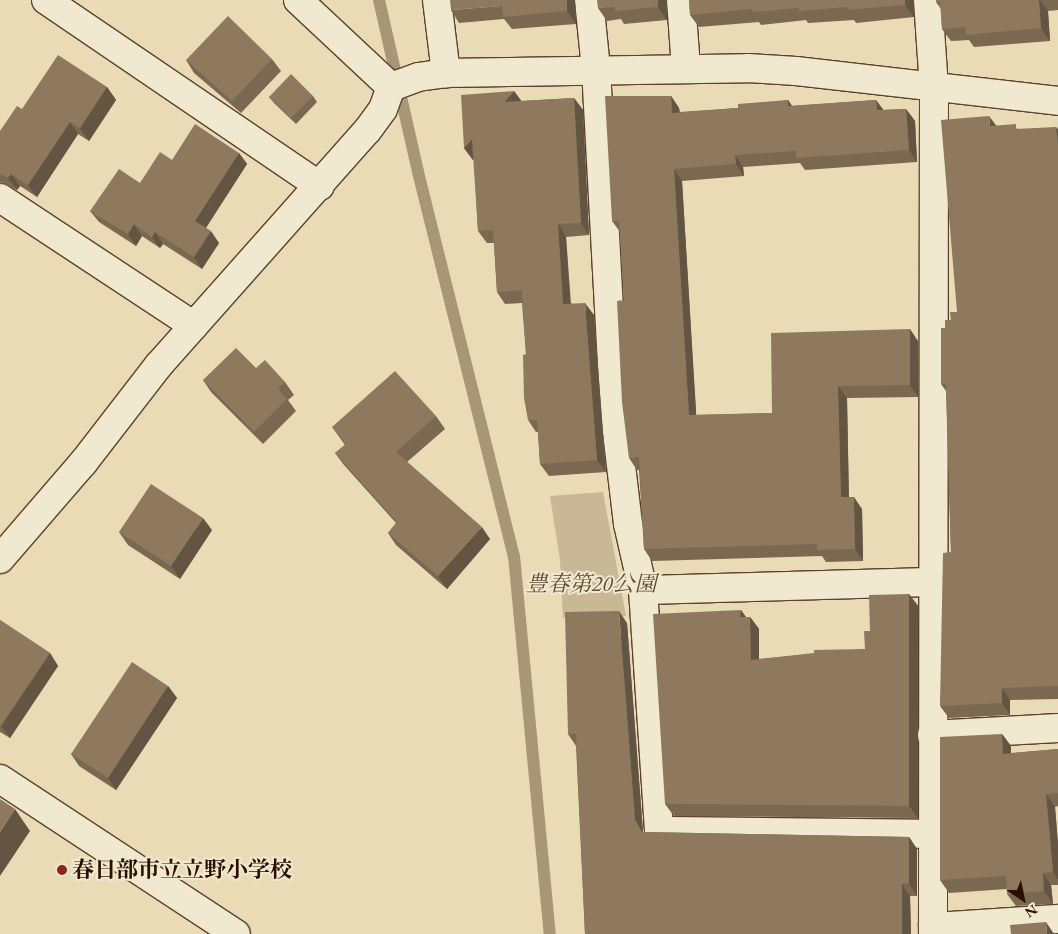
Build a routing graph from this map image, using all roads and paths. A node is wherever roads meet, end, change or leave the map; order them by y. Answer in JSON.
{"nodes":[{"id":1,"x":46,"y":0,"type":"edge"},
{"id":2,"x":298,"y":0,"type":"edge"},
{"id":3,"x":437,"y":0,"type":"edge"},
{"id":4,"x":589,"y":0,"type":"edge"},
{"id":5,"x":681,"y":0,"type":"edge"},
{"id":6,"x":928,"y":0,"type":"edge"},
{"id":7,"x":686,"y":68,"type":"junction"},
{"id":8,"x":596,"y":69,"type":"junction"},
{"id":9,"x":446,"y":73,"type":"junction"},
{"id":10,"x":391,"y":87,"type":"junction"},
{"id":11,"x":934,"y":88,"type":"junction"},
{"id":12,"x":1058,"y":101,"type":"edge"},
{"id":13,"x":320,"y":186,"type":"junction"},
{"id":14,"x":0,"y":198,"type":"edge"},
{"id":15,"x":194,"y":326,"type":"junction"},
{"id":16,"x":0,"y":559,"type":"edge"},
{"id":17,"x":932,"y":582,"type":"junction"},
{"id":18,"x":643,"y":590,"type":"junction"},
{"id":19,"x":1058,"y":728,"type":"edge"},
{"id":20,"x":932,"y":734,"type":"junction"},
{"id":21,"x":0,"y":779,"type":"edge"},
{"id":22,"x":933,"y":834,"type":"junction"},
{"id":23,"x":1058,"y":919,"type":"edge"},
{"id":24,"x":933,"y":931,"type":"edge"},
{"id":25,"x":236,"y":934,"type":"edge"}],
"edges":[{"from":1,"to":13,"type":"street"},
{"from":2,"to":10,"type":"street"},
{"from":3,"to":9,"type":"street"},
{"from":4,"to":8,"type":"street"},
{"from":5,"to":7,"type":"street"},
{"from":6,"to":11,"type":"street"},
{"from":7,"to":8,"type":"street"},
{"from":7,"to":11,"type":"street"},
{"from":8,"to":9,"type":"street"},
{"from":8,"to":18,"type":"street"},
{"from":9,"to":10,"type":"street"},
{"from":10,"to":13,"type":"street"},
{"from":11,"to":12,"type":"street"},
{"from":11,"to":17,"type":"street"},
{"from":13,"to":15,"type":"street"},
{"from":14,"to":15,"type":"street"},
{"from":15,"to":16,"type":"street"},
{"from":17,"to":18,"type":"street"},
{"from":17,"to":20,"type":"street"},
{"from":18,"to":22,"type":"street"},
{"from":19,"to":20,"type":"street"},
{"from":20,"to":22,"type":"street"},
{"from":21,"to":25,"type":"street"},
{"from":22,"to":24,"type":"street"},
{"from":23,"to":24,"type":"street"}]}
